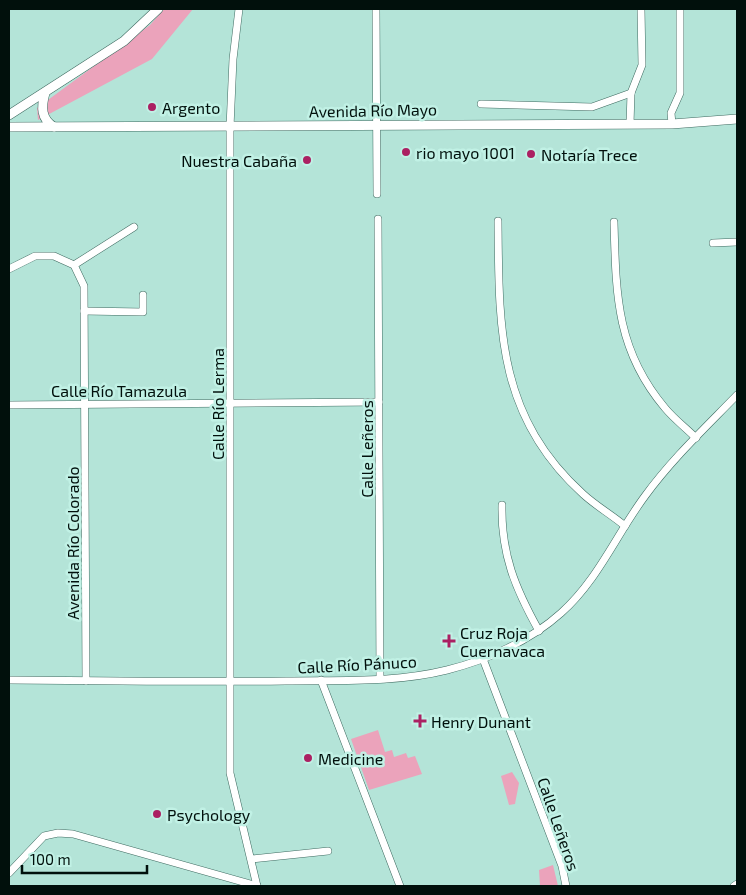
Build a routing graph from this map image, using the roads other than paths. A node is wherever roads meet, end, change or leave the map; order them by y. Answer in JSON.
{"nodes":[{"id":1,"x":158,"y":9,"type":"edge"},
{"id":2,"x":239,"y":9,"type":"edge"},
{"id":3,"x":376,"y":9,"type":"edge"},
{"id":4,"x":640,"y":9,"type":"edge"},
{"id":5,"x":680,"y":9,"type":"edge"},
{"id":6,"x":630,"y":93,"type":"junction"},
{"id":7,"x":45,"y":94,"type":"junction"},
{"id":8,"x":481,"y":104,"type":"dead end"},
{"id":9,"x":9,"y":115,"type":"edge"},
{"id":10,"x":737,"y":119,"type":"edge"},
{"id":11,"x":630,"y":124,"type":"junction"},
{"id":12,"x":672,"y":124,"type":"junction"},
{"id":13,"x":376,"y":125,"type":"junction"},
{"id":14,"x":9,"y":127,"type":"edge"},
{"id":15,"x":54,"y":127,"type":"junction"},
{"id":16,"x":230,"y":127,"type":"junction"},
{"id":17,"x":378,"y":194,"type":"dead end"},
{"id":18,"x":378,"y":219,"type":"dead end"},
{"id":19,"x":498,"y":221,"type":"dead end"},
{"id":20,"x":614,"y":222,"type":"dead end"},
{"id":21,"x":134,"y":227,"type":"dead end"},
{"id":22,"x":737,"y":242,"type":"edge"},
{"id":23,"x":713,"y":243,"type":"dead end"},
{"id":24,"x":74,"y":265,"type":"junction"},
{"id":25,"x":9,"y":269,"type":"edge"},
{"id":26,"x":143,"y":295,"type":"dead end"},
{"id":27,"x":84,"y":311,"type":"junction"},
{"id":28,"x":737,"y":395,"type":"edge"},
{"id":29,"x":379,"y":402,"type":"junction"},
{"id":30,"x":231,"y":403,"type":"junction"},
{"id":31,"x":86,"y":404,"type":"junction"},
{"id":32,"x":9,"y":405,"type":"edge"},
{"id":33,"x":696,"y":438,"type":"junction"},
{"id":34,"x":502,"y":504,"type":"dead end"},
{"id":35,"x":625,"y":526,"type":"junction"},
{"id":36,"x":539,"y":631,"type":"junction"},
{"id":37,"x":483,"y":659,"type":"junction"},
{"id":38,"x":380,"y":679,"type":"junction"},
{"id":39,"x":9,"y":680,"type":"edge"},
{"id":40,"x":322,"y":680,"type":"junction"},
{"id":41,"x":86,"y":681,"type":"junction"},
{"id":42,"x":232,"y":681,"type":"junction"},
{"id":43,"x":328,"y":851,"type":"dead end"},
{"id":44,"x":252,"y":859,"type":"junction"},
{"id":45,"x":9,"y":873,"type":"edge"},
{"id":46,"x":257,"y":886,"type":"edge"},
{"id":47,"x":400,"y":886,"type":"edge"},
{"id":48,"x":566,"y":886,"type":"edge"}],
"edges":[{"from":1,"to":7,"type":"street"},
{"from":2,"to":16,"type":"street","name":"Calle Río Lerma"},
{"from":3,"to":13,"type":"street"},
{"from":4,"to":6,"type":"street"},
{"from":5,"to":12,"type":"street"},
{"from":6,"to":8,"type":"street"},
{"from":6,"to":11,"type":"street"},
{"from":7,"to":9,"type":"street"},
{"from":7,"to":15,"type":"street"},
{"from":10,"to":12,"type":"street","name":"Avenida Río Mayo"},
{"from":11,"to":12,"type":"street","name":"Avenida Río Mayo"},
{"from":11,"to":13,"type":"street","name":"Avenida Río Mayo"},
{"from":13,"to":16,"type":"street","name":"Avenida Río Mayo"},
{"from":13,"to":17,"type":"street"},
{"from":14,"to":15,"type":"street","name":"Avenida Río Mayo"},
{"from":15,"to":16,"type":"street","name":"Avenida Río Mayo"},
{"from":16,"to":30,"type":"street","name":"Calle Río Lerma"},
{"from":18,"to":29,"type":"street","name":"Calle Leñeros"},
{"from":19,"to":35,"type":"street"},
{"from":20,"to":33,"type":"street"},
{"from":21,"to":24,"type":"street"},
{"from":22,"to":23,"type":"street"},
{"from":24,"to":25,"type":"street"},
{"from":24,"to":27,"type":"street","name":"Avenida Río Colorado"},
{"from":26,"to":27,"type":"street"},
{"from":27,"to":31,"type":"street","name":"Avenida Río Colorado"},
{"from":28,"to":33,"type":"street","name":"Calle Río Pánuco"},
{"from":29,"to":30,"type":"street","name":"Calle Río Tamazula"},
{"from":29,"to":38,"type":"street","name":"Calle Leñeros"},
{"from":30,"to":31,"type":"street","name":"Calle Río Tamazula"},
{"from":30,"to":42,"type":"street","name":"Calle Río Lerma"},
{"from":31,"to":32,"type":"street","name":"Calle Río Tamazula"},
{"from":31,"to":41,"type":"street","name":"Avenida Río Colorado"},
{"from":33,"to":35,"type":"street","name":"Calle Río Pánuco"},
{"from":34,"to":36,"type":"street"},
{"from":35,"to":36,"type":"street","name":"Calle Río Pánuco"},
{"from":36,"to":37,"type":"street","name":"Calle Río Pánuco"},
{"from":37,"to":38,"type":"street","name":"Calle Río Pánuco"},
{"from":37,"to":48,"type":"street","name":"Calle Leñeros"},
{"from":38,"to":40,"type":"street","name":"Calle Río Pánuco"},
{"from":39,"to":41,"type":"street","name":"Calle Río Pánuco"},
{"from":40,"to":42,"type":"street","name":"Calle Río Pánuco"},
{"from":40,"to":47,"type":"street"},
{"from":41,"to":42,"type":"street","name":"Calle Río Pánuco"},
{"from":42,"to":44,"type":"street","name":"Calle Río Lerma"},
{"from":43,"to":44,"type":"street"},
{"from":44,"to":46,"type":"street","name":"Calle Río Lerma"},
{"from":45,"to":46,"type":"street"}]}
